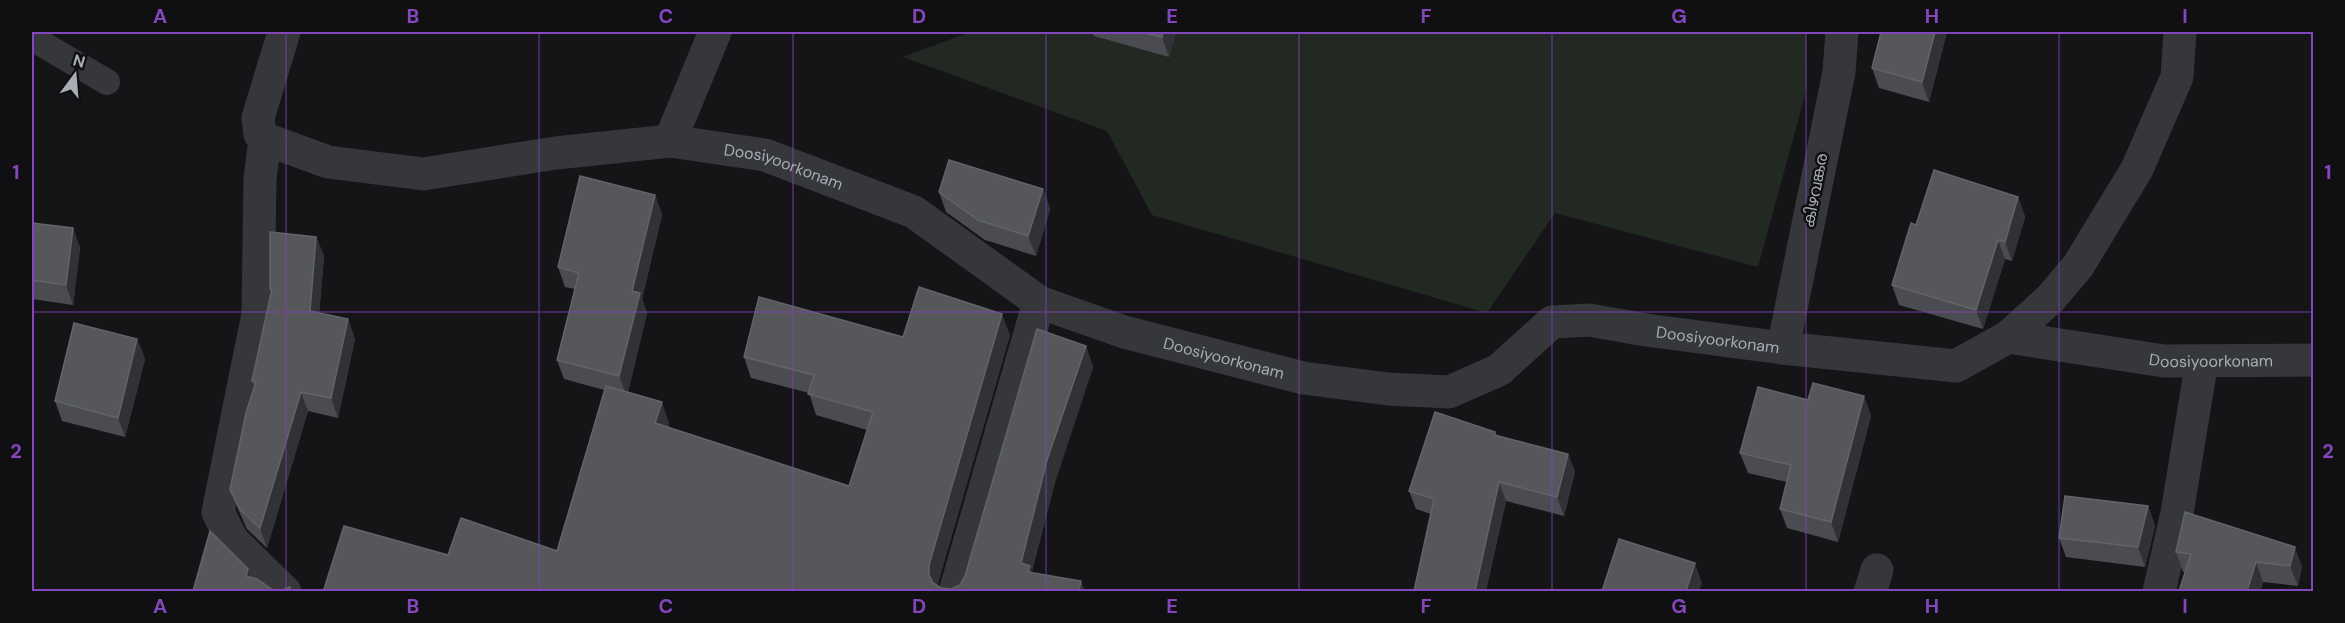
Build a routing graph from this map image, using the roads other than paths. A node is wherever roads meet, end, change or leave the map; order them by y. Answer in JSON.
{"nodes":[{"id":1,"x":284,"y":32,"type":"edge"},
{"id":2,"x":715,"y":32,"type":"edge"},
{"id":3,"x":1842,"y":32,"type":"edge"},
{"id":4,"x":2180,"y":32,"type":"edge"},
{"id":5,"x":32,"y":38,"type":"edge"},
{"id":6,"x":108,"y":82,"type":"dead end"},
{"id":7,"x":265,"y":139,"type":"junction"},
{"id":8,"x":670,"y":141,"type":"junction"},
{"id":9,"x":1039,"y":302,"type":"junction"},
{"id":10,"x":2008,"y":337,"type":"junction"},
{"id":11,"x":1784,"y":348,"type":"junction"},
{"id":12,"x":2313,"y":360,"type":"edge"},
{"id":13,"x":2202,"y":361,"type":"junction"},
{"id":14,"x":285,"y":591,"type":"edge"},
{"id":15,"x":955,"y":591,"type":"edge"},
{"id":16,"x":2159,"y":591,"type":"edge"}],
"edges":[{"from":1,"to":7,"type":"street"},
{"from":2,"to":8,"type":"street"},
{"from":3,"to":11,"type":"street","name":"കിഴവങ്കര"},
{"from":4,"to":10,"type":"street"},
{"from":5,"to":6,"type":"lane"},
{"from":7,"to":8,"type":"street","name":"Doosiyoorkonam"},
{"from":7,"to":14,"type":"street"},
{"from":8,"to":9,"type":"street","name":"Doosiyoorkonam"},
{"from":9,"to":11,"type":"street","name":"Doosiyoorkonam"},
{"from":9,"to":15,"type":"street"},
{"from":10,"to":11,"type":"street","name":"Doosiyoorkonam"},
{"from":10,"to":13,"type":"street","name":"Doosiyoorkonam"},
{"from":12,"to":13,"type":"street","name":"Doosiyoorkonam"},
{"from":13,"to":16,"type":"street"}]}
